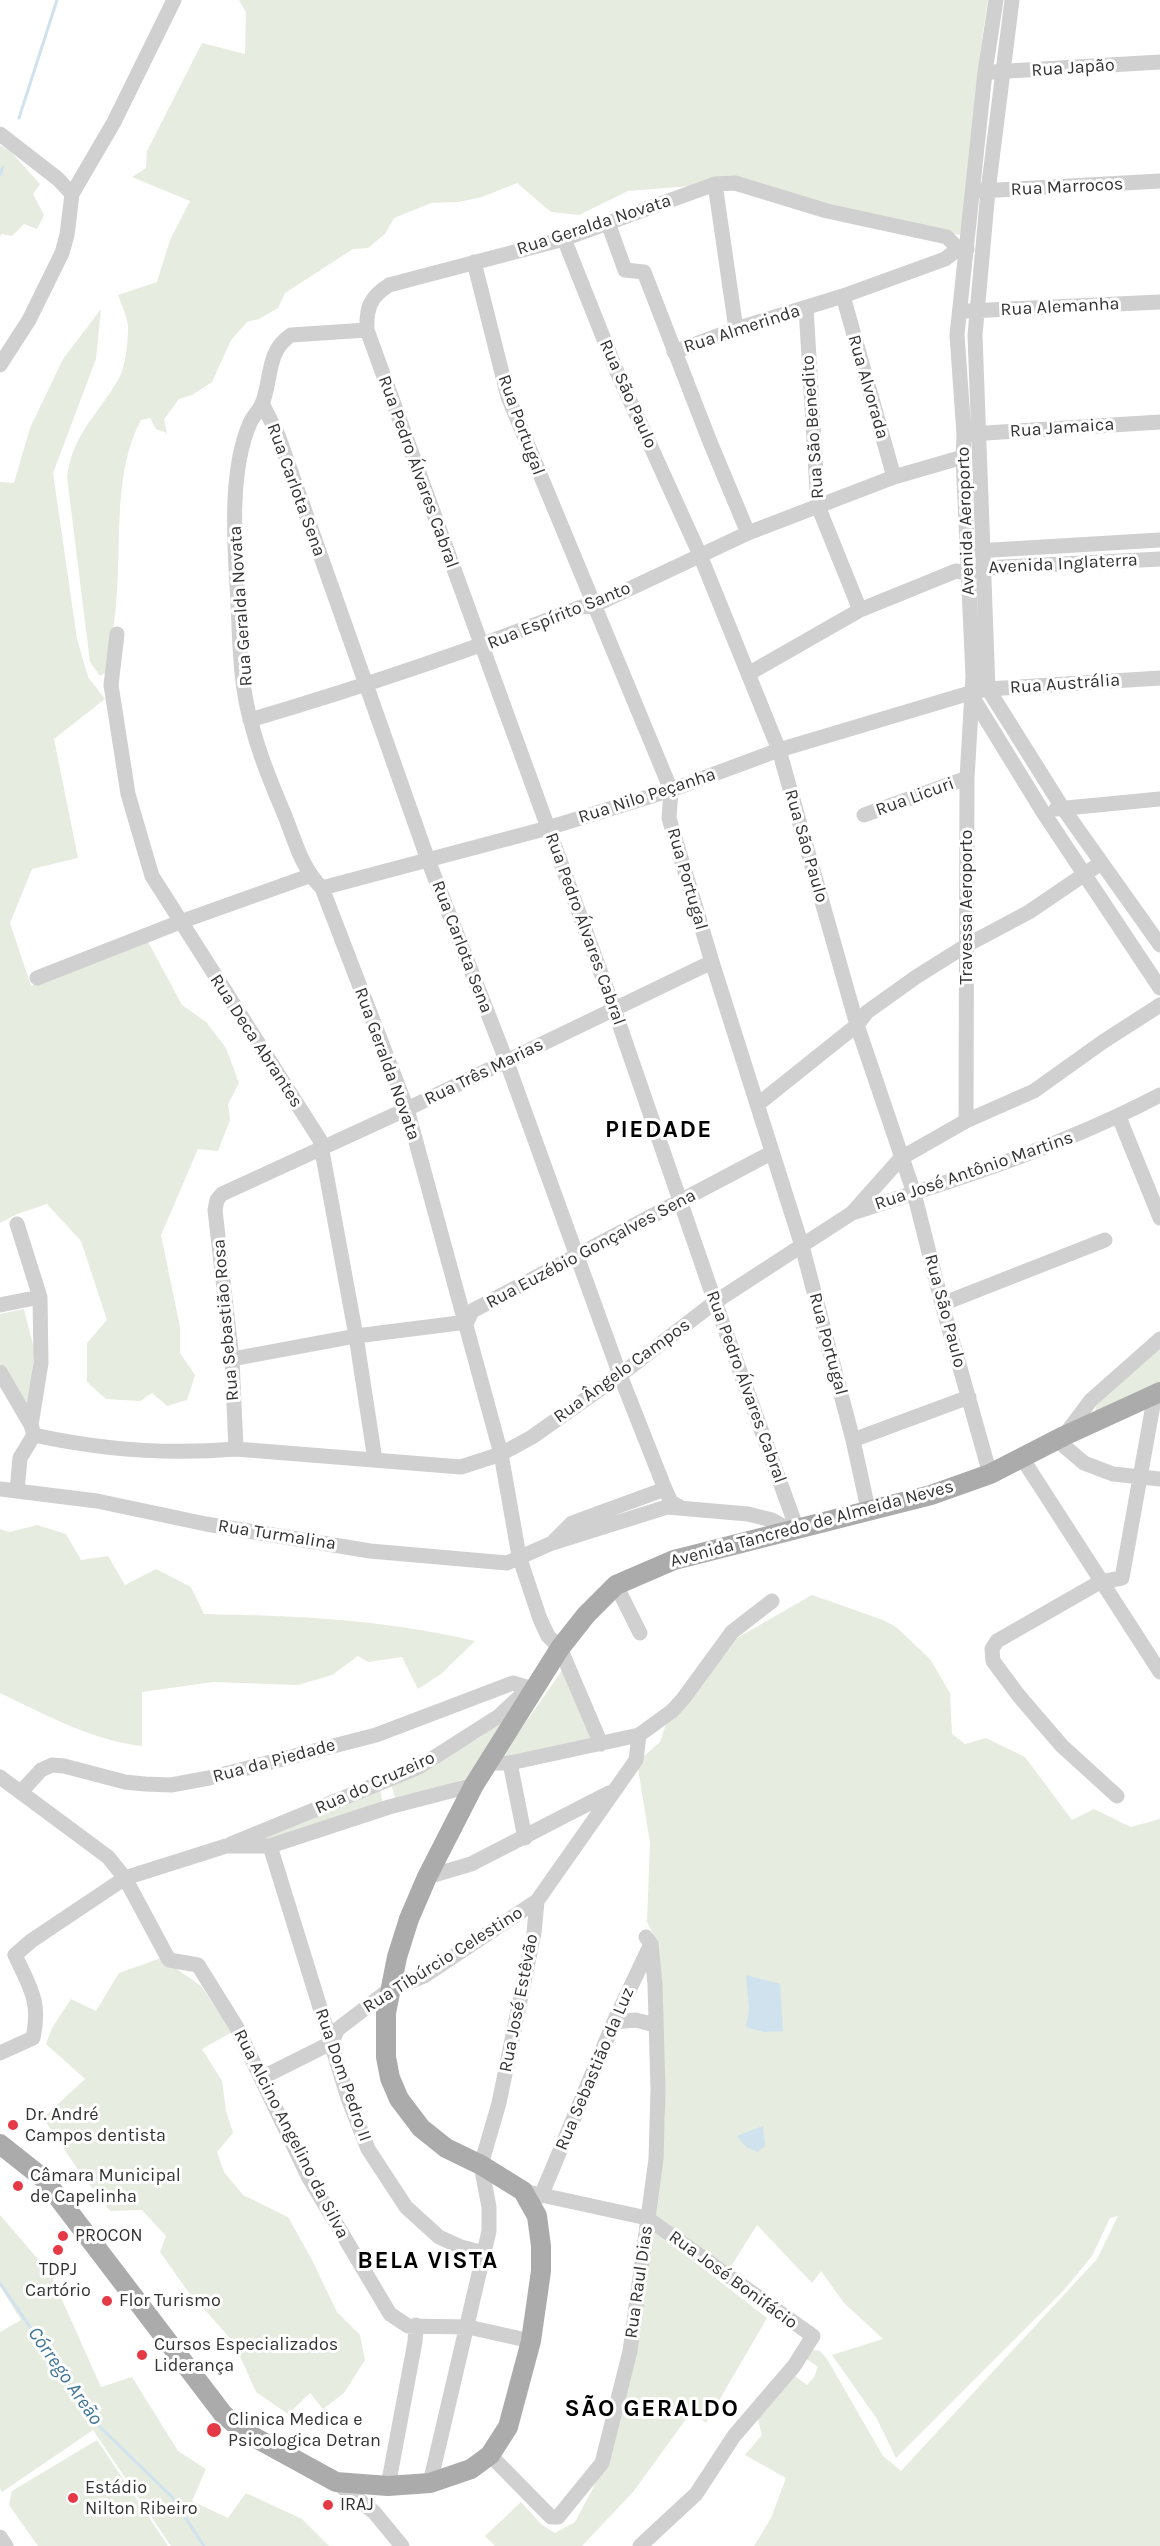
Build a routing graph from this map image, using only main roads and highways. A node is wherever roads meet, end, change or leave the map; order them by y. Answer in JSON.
{"nodes":[{"id":1,"x":1158,"y":1393,"type":"edge"},
{"id":2,"x":1,"y":2147,"type":"edge"}],
"edges":[{"from":1,"to":2,"type":"main road","name":"Avenida Tancredo de Almeida Neves"}]}
